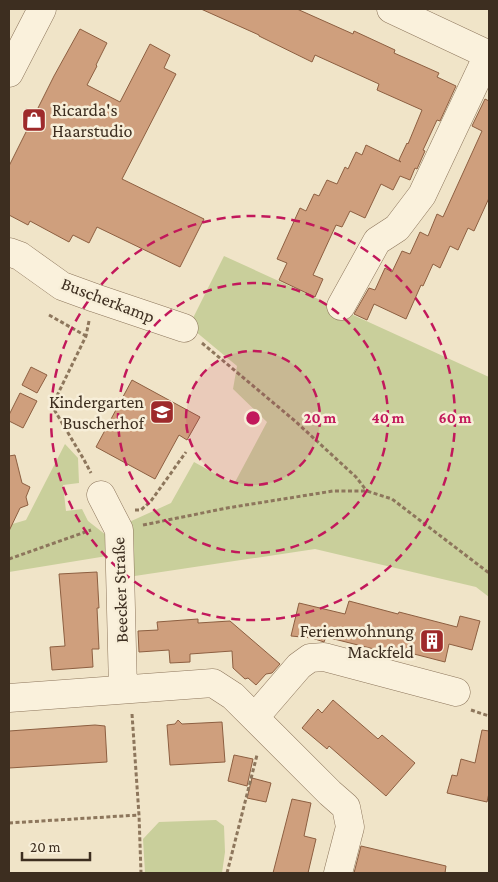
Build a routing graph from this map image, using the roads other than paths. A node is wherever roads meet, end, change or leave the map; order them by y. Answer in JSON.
{"nodes":[{"id":1,"x":42,"y":9,"type":"edge"},
{"id":2,"x":391,"y":9,"type":"edge"},
{"id":3,"x":489,"y":55,"type":"edge"},
{"id":4,"x":9,"y":73,"type":"edge"},
{"id":5,"x":9,"y":252,"type":"edge"},
{"id":6,"x":341,"y":306,"type":"dead end"},
{"id":7,"x":184,"y":328,"type":"road end"},
{"id":8,"x":101,"y":496,"type":"road end"},
{"id":9,"x":126,"y":689,"type":"junction"},
{"id":10,"x":456,"y":692,"type":"dead end"},
{"id":11,"x":9,"y":698,"type":"edge"},
{"id":12,"x":259,"y":722,"type":"junction"},
{"id":13,"x":338,"y":873,"type":"edge"}],
"edges":[{"from":1,"to":4,"type":"street"},
{"from":2,"to":3,"type":"street"},
{"from":3,"to":6,"type":"street"},
{"from":5,"to":7,"type":"street","name":"Buscherkamp"},
{"from":8,"to":9,"type":"street","name":"Beecker Straße"},
{"from":9,"to":11,"type":"street"},
{"from":9,"to":12,"type":"street"},
{"from":10,"to":12,"type":"street"},
{"from":12,"to":13,"type":"street"}]}
